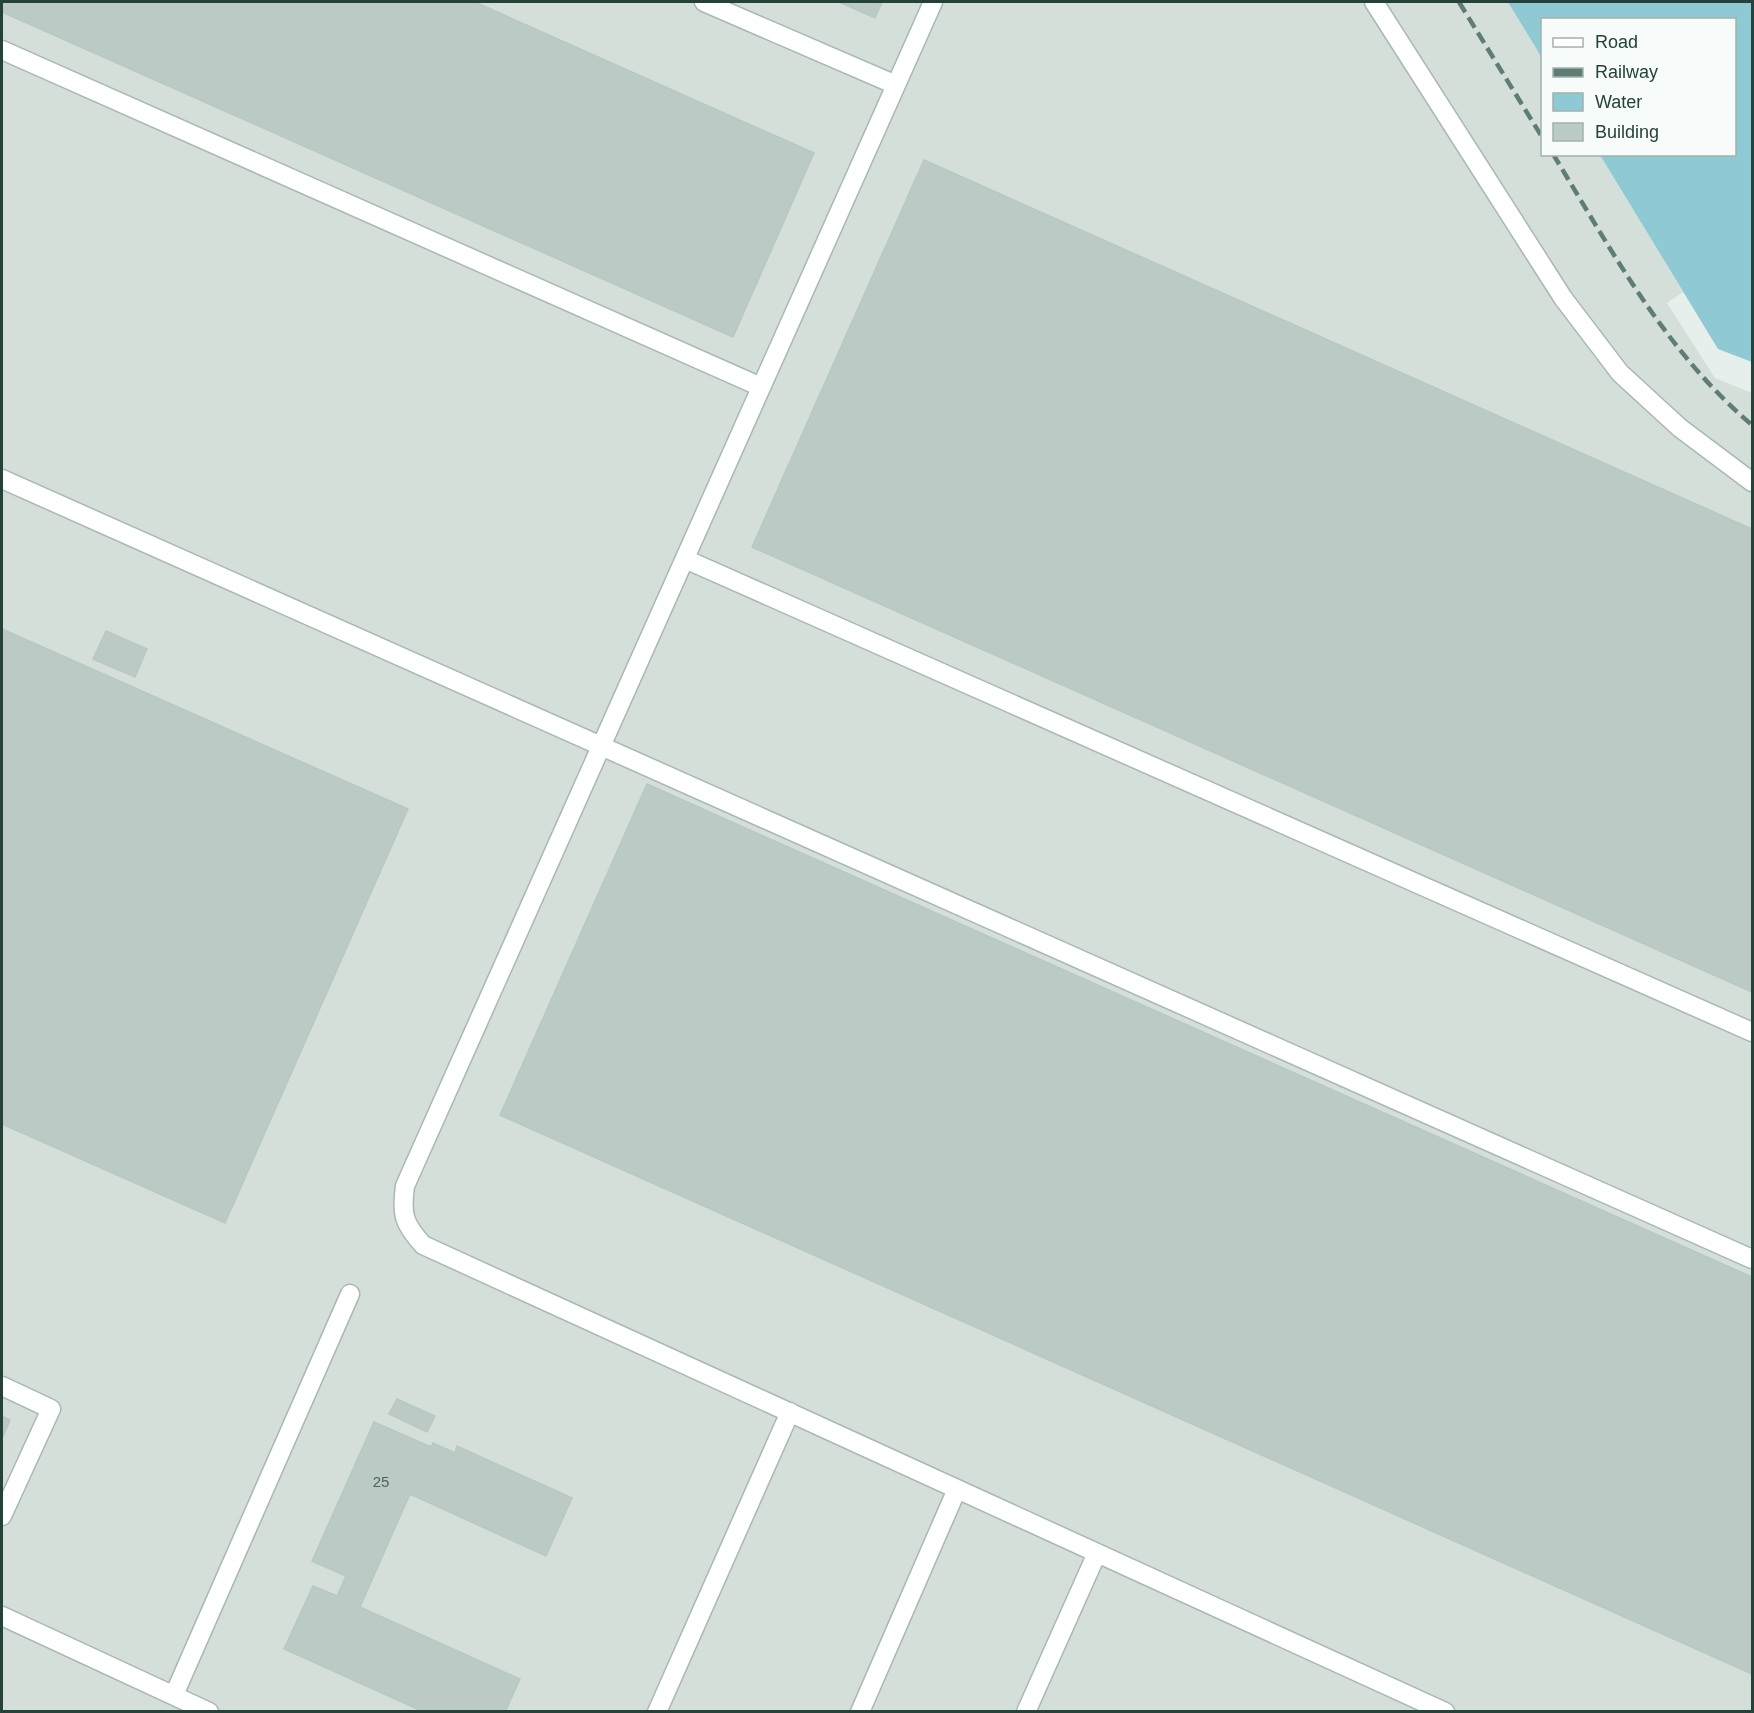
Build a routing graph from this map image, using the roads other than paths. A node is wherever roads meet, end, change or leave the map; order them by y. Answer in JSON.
{"nodes":[{"id":1,"x":704,"y":2,"type":"edge"},
{"id":2,"x":933,"y":2,"type":"edge"},
{"id":3,"x":1374,"y":2,"type":"edge"},
{"id":4,"x":2,"y":50,"type":"edge"},
{"id":5,"x":896,"y":85,"type":"junction"},
{"id":6,"x":761,"y":387,"type":"junction"},
{"id":7,"x":2,"y":479,"type":"edge"},
{"id":8,"x":1752,"y":482,"type":"edge"},
{"id":9,"x":685,"y":559,"type":"junction"},
{"id":10,"x":601,"y":747,"type":"junction"},
{"id":11,"x":1752,"y":1032,"type":"edge"},
{"id":12,"x":1752,"y":1259,"type":"edge"},
{"id":13,"x":350,"y":1294,"type":"dead end"},
{"id":14,"x":2,"y":1386,"type":"edge"},
{"id":15,"x":790,"y":1412,"type":"junction"},
{"id":16,"x":957,"y":1489,"type":"junction"},
{"id":17,"x":2,"y":1516,"type":"edge"},
{"id":18,"x":1097,"y":1553,"type":"junction"},
{"id":19,"x":2,"y":1616,"type":"edge"},
{"id":20,"x":174,"y":1695,"type":"junction"},
{"id":21,"x":209,"y":1712,"type":"edge"},
{"id":22,"x":657,"y":1712,"type":"edge"},
{"id":23,"x":860,"y":1712,"type":"edge"},
{"id":24,"x":1026,"y":1712,"type":"edge"},
{"id":25,"x":1445,"y":1712,"type":"edge"}],
"edges":[{"from":1,"to":5,"type":"lane"},
{"from":2,"to":5,"type":"lane"},
{"from":3,"to":8,"type":"lane"},
{"from":4,"to":6,"type":"lane"},
{"from":5,"to":6,"type":"lane"},
{"from":6,"to":9,"type":"lane"},
{"from":7,"to":10,"type":"lane"},
{"from":9,"to":10,"type":"lane"},
{"from":9,"to":11,"type":"lane"},
{"from":10,"to":12,"type":"lane"},
{"from":10,"to":15,"type":"lane"},
{"from":13,"to":20,"type":"lane"},
{"from":14,"to":17,"type":"lane"},
{"from":15,"to":16,"type":"lane"},
{"from":15,"to":22,"type":"lane"},
{"from":16,"to":18,"type":"lane"},
{"from":16,"to":23,"type":"lane"},
{"from":18,"to":24,"type":"lane"},
{"from":18,"to":25,"type":"lane"},
{"from":19,"to":20,"type":"lane"},
{"from":20,"to":21,"type":"lane"}]}
